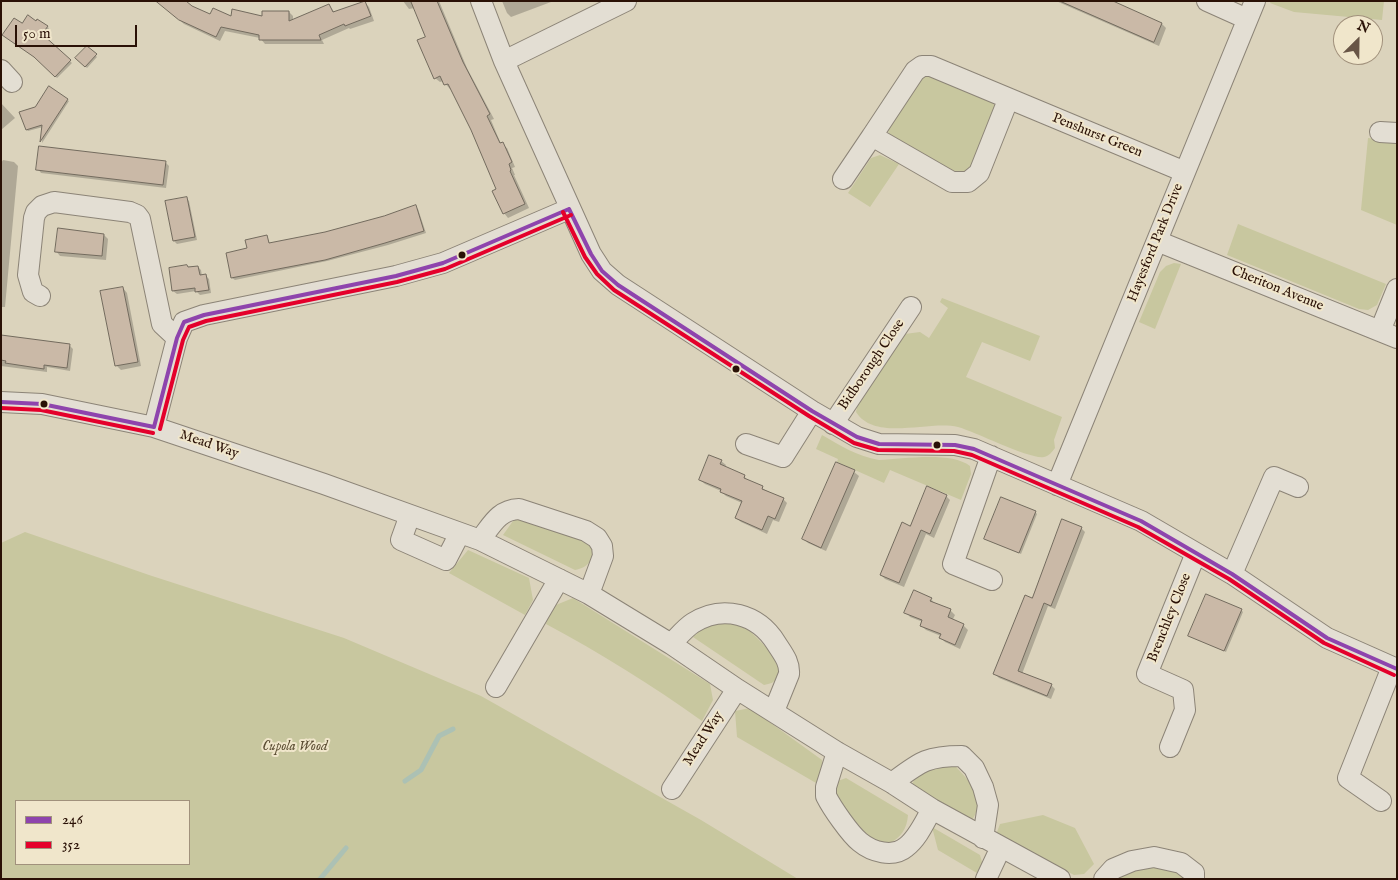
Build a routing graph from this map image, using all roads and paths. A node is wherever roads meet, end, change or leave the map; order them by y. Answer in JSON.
{"nodes":[{"id":1,"x":481,"y":1,"type":"edge"},
{"id":2,"x":626,"y":1,"type":"edge"},
{"id":3,"x":1207,"y":1,"type":"edge"},
{"id":4,"x":1251,"y":10,"type":"edge"},
{"id":5,"x":504,"y":61,"type":"junction"},
{"id":6,"x":1008,"y":100,"type":"junction"},
{"id":7,"x":872,"y":136,"type":"junction"},
{"id":8,"x":1185,"y":172,"type":"junction"},
{"id":9,"x":843,"y":178,"type":"dead end"},
{"id":10,"x":570,"y":209,"type":"junction"},
{"id":11,"x":1157,"y":241,"type":"junction"},
{"id":12,"x":1397,"y":289,"type":"edge"},
{"id":13,"x":40,"y":296,"type":"dead end"},
{"id":14,"x":911,"y":307,"type":"dead end"},
{"id":15,"x":1388,"y":334,"type":"edge"},
{"id":16,"x":177,"y":338,"type":"junction"},
{"id":17,"x":1,"y":402,"type":"edge"},
{"id":18,"x":812,"y":411,"type":"junction"},
{"id":19,"x":833,"y":424,"type":"junction"},
{"id":20,"x":154,"y":427,"type":"junction"},
{"id":21,"x":746,"y":444,"type":"dead end"},
{"id":22,"x":991,"y":456,"type":"junction"},
{"id":23,"x":1056,"y":485,"type":"junction"},
{"id":24,"x":1298,"y":487,"type":"dead end"},
{"id":25,"x":410,"y":515,"type":"junction"},
{"id":26,"x":460,"y":533,"type":"junction"},
{"id":27,"x":480,"y":540,"type":"junction"},
{"id":28,"x":1196,"y":553,"type":"junction"},
{"id":29,"x":1232,"y":574,"type":"junction"},
{"id":30,"x":559,"y":580,"type":"junction"},
{"id":31,"x":992,"y":580,"type":"dead end"},
{"id":32,"x":589,"y":594,"type":"junction"},
{"id":33,"x":671,"y":644,"type":"junction"},
{"id":34,"x":1394,"y":668,"type":"edge"},
{"id":35,"x":496,"y":687,"type":"dead end"},
{"id":36,"x":737,"y":689,"type":"junction"},
{"id":37,"x":774,"y":711,"type":"junction"},
{"id":38,"x":1170,"y":746,"type":"dead end"},
{"id":39,"x":837,"y":752,"type":"junction"},
{"id":40,"x":892,"y":783,"type":"junction"},
{"id":41,"x":672,"y":789,"type":"dead end"},
{"id":42,"x":1381,"y":801,"type":"dead end"},
{"id":43,"x":932,"y":809,"type":"junction"},
{"id":44,"x":983,"y":838,"type":"junction"},
{"id":45,"x":1001,"y":847,"type":"junction"},
{"id":46,"x":986,"y":879,"type":"edge"},
{"id":47,"x":1060,"y":879,"type":"edge"},
{"id":48,"x":1104,"y":879,"type":"edge"},
{"id":49,"x":1194,"y":879,"type":"edge"}],
"edges":[{"from":1,"to":5,"type":"street"},
{"from":2,"to":5,"type":"street"},
{"from":3,"to":4,"type":"street"},
{"from":4,"to":8,"type":"street","name":"Hayesford Park Drive"},
{"from":5,"to":10,"type":"street"},
{"from":6,"to":7,"type":"street","name":"Penshurst Green"},
{"from":6,"to":7,"type":"street"},
{"from":6,"to":8,"type":"street","name":"Penshurst Green"},
{"from":7,"to":9,"type":"street","name":"Penshurst Green"},
{"from":8,"to":11,"type":"street","name":"Hayesford Park Drive"},
{"from":10,"to":16,"type":"street"},
{"from":10,"to":18,"type":"street"},
{"from":11,"to":15,"type":"street","name":"Cheriton Avenue"},
{"from":11,"to":23,"type":"street","name":"Hayesford Park Drive"},
{"from":12,"to":15,"type":"street"},
{"from":13,"to":16,"type":"street"},
{"from":14,"to":19,"type":"street","name":"Bidborough Close"},
{"from":16,"to":20,"type":"street"},
{"from":17,"to":20,"type":"street","name":"Mead Way"},
{"from":18,"to":19,"type":"street"},
{"from":18,"to":21,"type":"street"},
{"from":19,"to":22,"type":"street"},
{"from":20,"to":25,"type":"street","name":"Mead Way"},
{"from":22,"to":23,"type":"street"},
{"from":22,"to":31,"type":"street"},
{"from":23,"to":28,"type":"street"},
{"from":24,"to":29,"type":"street"},
{"from":25,"to":26,"type":"street","name":"Mead Way"},
{"from":25,"to":26,"type":"street"},
{"from":26,"to":27,"type":"street","name":"Mead Way"},
{"from":27,"to":30,"type":"street","name":"Mead Way"},
{"from":27,"to":32,"type":"street"},
{"from":28,"to":29,"type":"street"},
{"from":28,"to":38,"type":"street","name":"Brenchley Close"},
{"from":29,"to":34,"type":"street"},
{"from":30,"to":32,"type":"street","name":"Mead Way"},
{"from":30,"to":35,"type":"street"},
{"from":32,"to":33,"type":"street","name":"Mead Way"},
{"from":33,"to":36,"type":"street","name":"Mead Way"},
{"from":33,"to":37,"type":"street"},
{"from":34,"to":42,"type":"street"},
{"from":36,"to":37,"type":"street","name":"Mead Way"},
{"from":36,"to":41,"type":"street","name":"Mead Way"},
{"from":37,"to":39,"type":"street","name":"Mead Way"},
{"from":39,"to":40,"type":"street","name":"Mead Way"},
{"from":39,"to":43,"type":"street"},
{"from":40,"to":43,"type":"street","name":"Mead Way"},
{"from":40,"to":44,"type":"street"},
{"from":43,"to":44,"type":"street","name":"Mead Way"},
{"from":44,"to":45,"type":"street","name":"Mead Way"},
{"from":45,"to":46,"type":"street"},
{"from":45,"to":47,"type":"street","name":"Mead Way"},
{"from":48,"to":49,"type":"street"}]}
